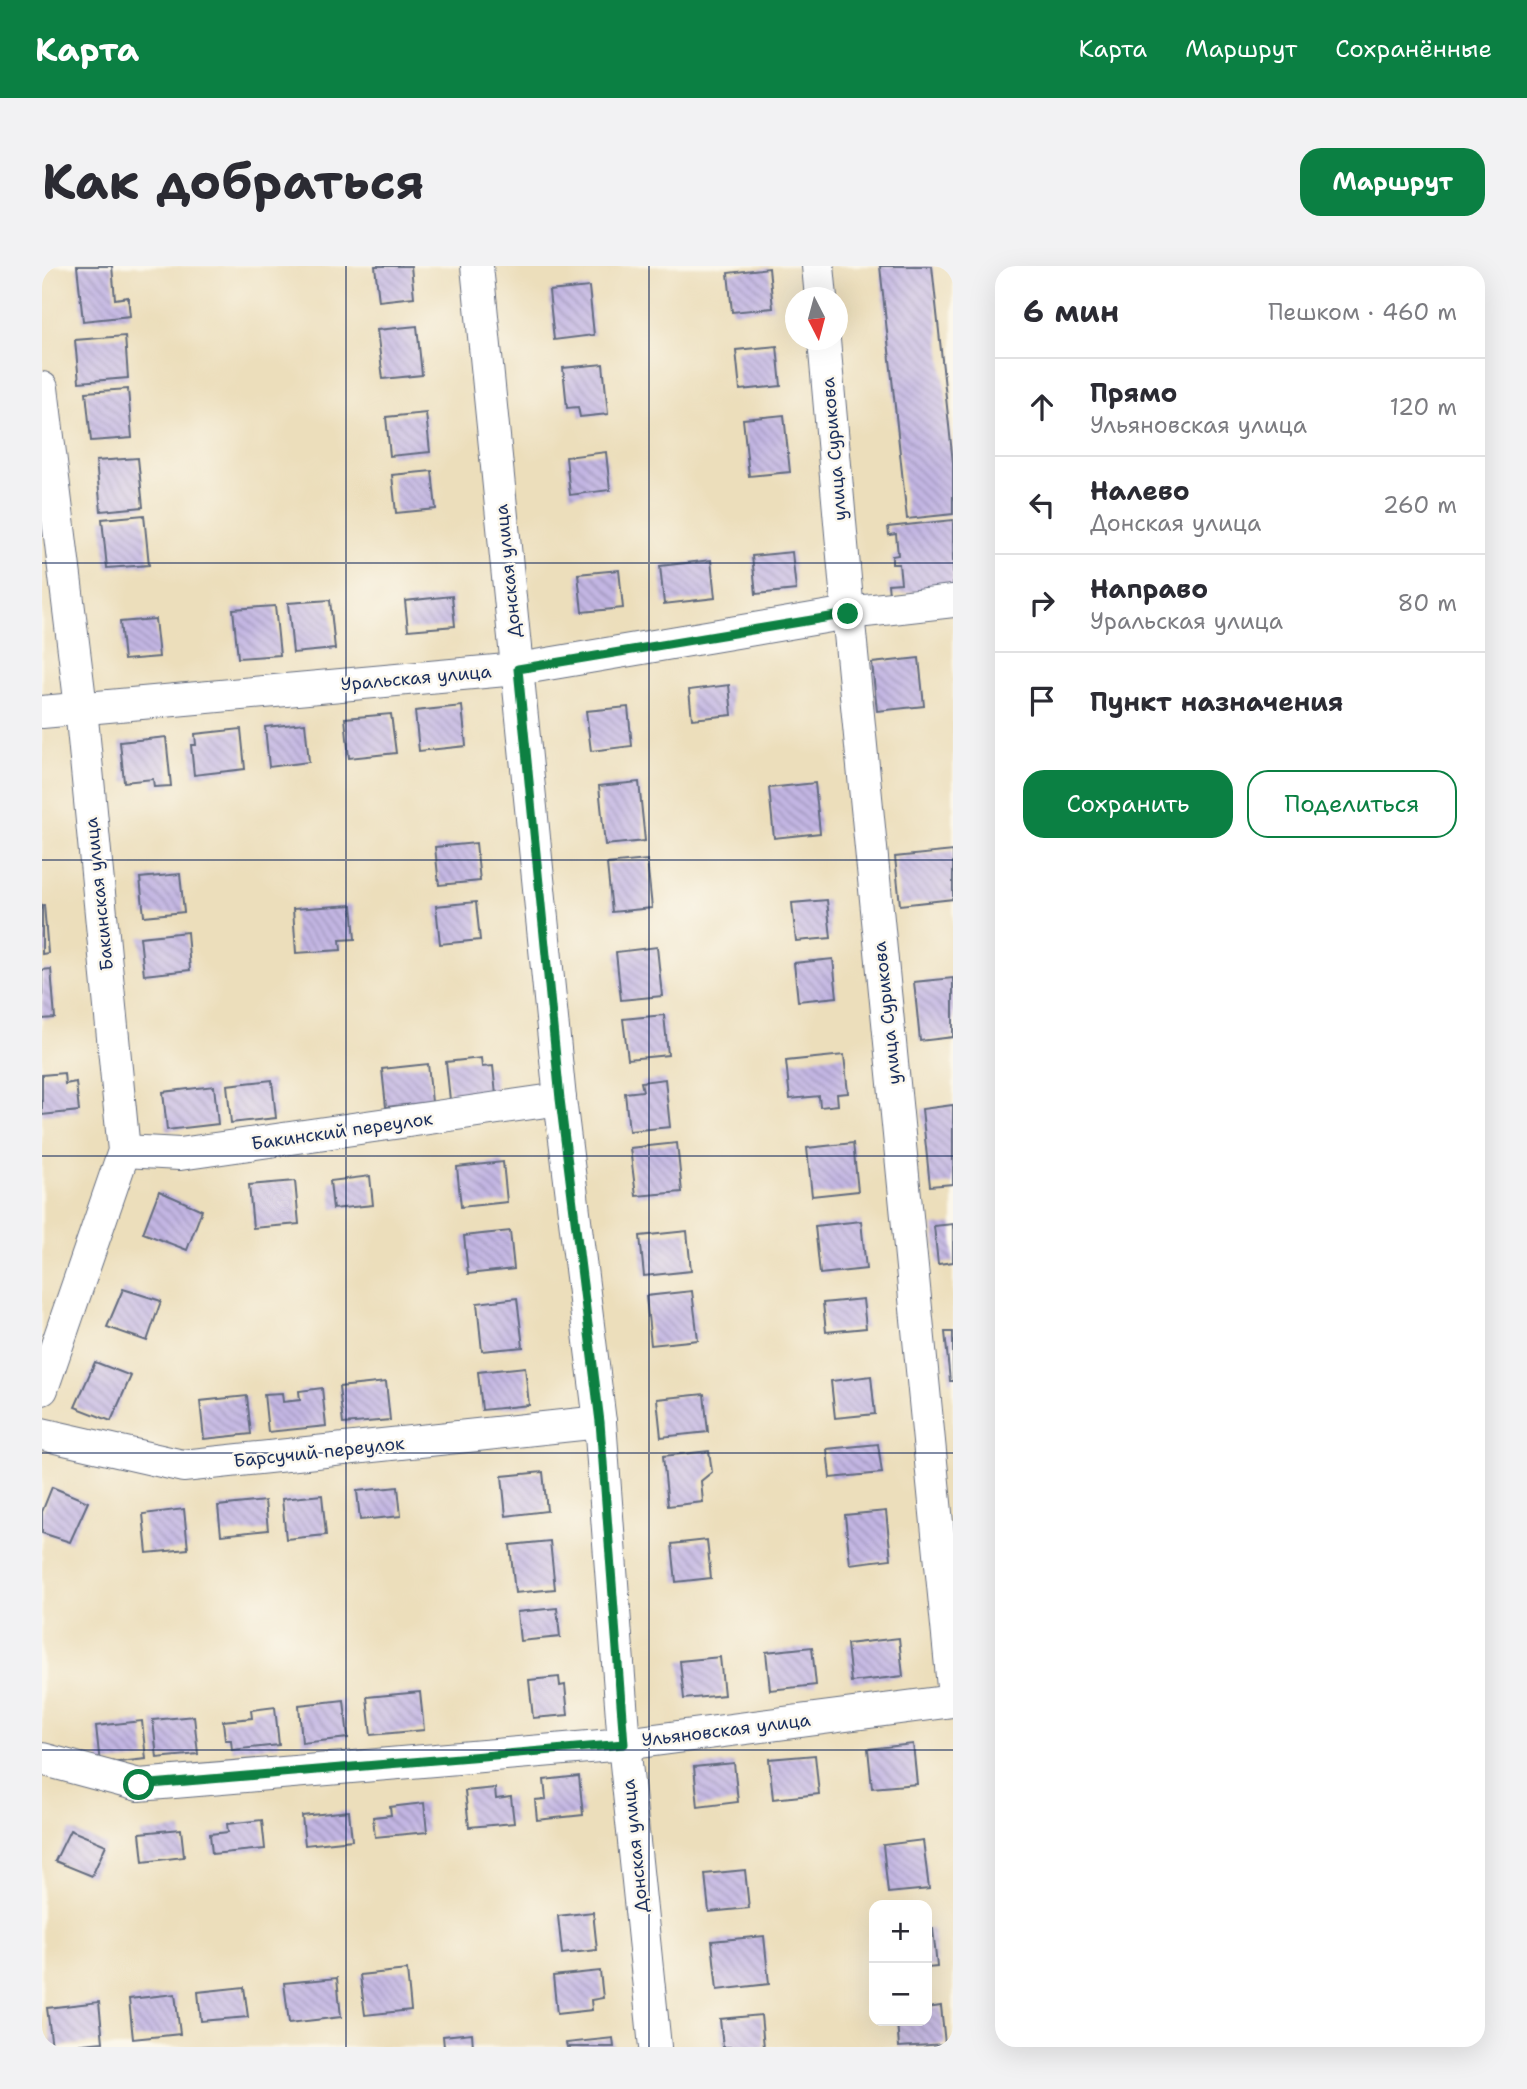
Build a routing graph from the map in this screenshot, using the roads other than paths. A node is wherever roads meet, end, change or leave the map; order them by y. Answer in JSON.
{"nodes":[{"id":1,"x":477,"y":266,"type":"edge"},
{"id":2,"x":818,"y":266,"type":"edge"},
{"id":3,"x":820,"y":287,"type":"edge"},
{"id":4,"x":825,"y":350,"type":"edge"},
{"id":5,"x":42,"y":388,"type":"edge"},
{"id":6,"x":953,"y":601,"type":"edge"},
{"id":7,"x":848,"y":614,"type":"junction"},
{"id":8,"x":518,"y":669,"type":"junction"},
{"id":9,"x":81,"y":708,"type":"junction"},
{"id":10,"x":42,"y":712,"type":"edge"},
{"id":11,"x":560,"y":1099,"type":"junction"},
{"id":12,"x":124,"y":1152,"type":"junction"},
{"id":13,"x":42,"y":1389,"type":"edge"},
{"id":14,"x":600,"y":1422,"type":"junction"},
{"id":15,"x":940,"y":1427,"type":"edge"},
{"id":16,"x":42,"y":1434,"type":"edge"},
{"id":17,"x":953,"y":1687,"type":"edge"},
{"id":18,"x":953,"y":1701,"type":"edge"},
{"id":19,"x":624,"y":1744,"type":"junction"},
{"id":20,"x":42,"y":1759,"type":"edge"},
{"id":21,"x":655,"y":2047,"type":"edge"}],
"edges":[{"from":1,"to":8,"type":"street","name":"Донская улица"},
{"from":2,"to":3,"type":"street"},
{"from":4,"to":7,"type":"street","name":"улица Сурикова"},
{"from":5,"to":9,"type":"street","name":"Бакинская улица"},
{"from":6,"to":7,"type":"street","name":"Уральская улица"},
{"from":7,"to":8,"type":"street","name":"Уральская улица"},
{"from":7,"to":15,"type":"street","name":"улица Сурикова"},
{"from":8,"to":9,"type":"street","name":"Уральская улица"},
{"from":8,"to":11,"type":"street","name":"Донская улица"},
{"from":9,"to":10,"type":"street","name":"Уральская улица"},
{"from":9,"to":12,"type":"street","name":"Бакинская улица"},
{"from":11,"to":12,"type":"street","name":"Бакинский переулок"},
{"from":11,"to":14,"type":"street","name":"Донская улица"},
{"from":12,"to":13,"type":"street","name":"Бакинская улица"},
{"from":14,"to":16,"type":"street","name":"Барсучий переулок"},
{"from":14,"to":19,"type":"street","name":"Донская улица"},
{"from":15,"to":17,"type":"street","name":"улица Сурикова"},
{"from":18,"to":19,"type":"street","name":"Ульяновская улица"},
{"from":19,"to":20,"type":"street","name":"Ульяновская улица"},
{"from":19,"to":21,"type":"street","name":"Донская улица"}]}
